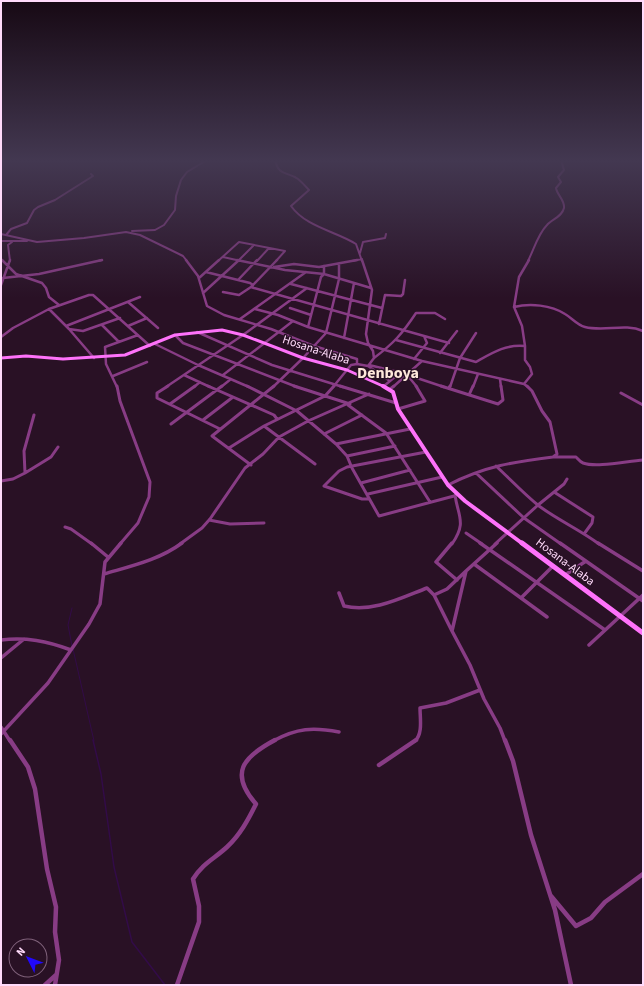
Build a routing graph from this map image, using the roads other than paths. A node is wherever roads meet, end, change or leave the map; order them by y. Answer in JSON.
{"nodes":[{"id":1,"x":40,"y":206,"type":"edge"},
{"id":2,"x":175,"y":206,"type":"edge"},
{"id":3,"x":291,"y":206,"type":"edge"},
{"id":4,"x":564,"y":206,"type":"edge"},
{"id":5,"x":126,"y":232,"type":"junction"},
{"id":6,"x":1,"y":234,"type":"edge"},
{"id":7,"x":386,"y":234,"type":"dead end"},
{"id":8,"x":6,"y":235,"type":"junction"},
{"id":9,"x":1,"y":241,"type":"edge"},
{"id":10,"x":30,"y":241,"type":"junction"},
{"id":11,"x":12,"y":242,"type":"junction"},
{"id":12,"x":254,"y":245,"type":"junction"},
{"id":13,"x":269,"y":248,"type":"junction"},
{"id":14,"x":360,"y":253,"type":"junction"},
{"id":15,"x":223,"y":257,"type":"junction"},
{"id":16,"x":362,"y":258,"type":"junction"},
{"id":17,"x":1,"y":259,"type":"edge"},
{"id":18,"x":102,"y":260,"type":"dead end"},
{"id":19,"x":238,"y":260,"type":"junction"},
{"id":20,"x":255,"y":264,"type":"junction"},
{"id":21,"x":339,"y":264,"type":"junction"},
{"id":22,"x":7,"y":266,"type":"junction"},
{"id":23,"x":324,"y":266,"type":"junction"},
{"id":24,"x":270,"y":267,"type":"junction"},
{"id":25,"x":206,"y":272,"type":"junction"},
{"id":26,"x":306,"y":272,"type":"junction"},
{"id":27,"x":324,"y":274,"type":"junction"},
{"id":28,"x":20,"y":276,"type":"junction"},
{"id":29,"x":222,"y":277,"type":"junction"},
{"id":30,"x":3,"y":278,"type":"junction"},
{"id":31,"x":199,"y":278,"type":"junction"},
{"id":32,"x":339,"y":279,"type":"junction"},
{"id":33,"x":238,"y":280,"type":"junction"},
{"id":34,"x":405,"y":280,"type":"dead end"},
{"id":35,"x":290,"y":284,"type":"junction"},
{"id":36,"x":354,"y":284,"type":"junction"},
{"id":37,"x":1,"y":285,"type":"edge"},
{"id":38,"x":252,"y":286,"type":"junction"},
{"id":39,"x":307,"y":288,"type":"junction"},
{"id":40,"x":371,"y":288,"type":"junction"},
{"id":41,"x":317,"y":291,"type":"junction"},
{"id":42,"x":224,"y":292,"type":"dead end"},
{"id":43,"x":203,"y":293,"type":"junction"},
{"id":44,"x":276,"y":294,"type":"junction"},
{"id":45,"x":335,"y":296,"type":"junction"},
{"id":46,"x":140,"y":298,"type":"dead end"},
{"id":47,"x":292,"y":298,"type":"junction"},
{"id":48,"x":351,"y":301,"type":"junction"},
{"id":49,"x":128,"y":302,"type":"junction"},
{"id":50,"x":59,"y":305,"type":"junction"},
{"id":51,"x":313,"y":305,"type":"junction"},
{"id":52,"x":369,"y":306,"type":"junction"},
{"id":53,"x":514,"y":307,"type":"junction"},
{"id":54,"x":290,"y":308,"type":"dead end"},
{"id":55,"x":382,"y":308,"type":"junction"},
{"id":56,"x":49,"y":309,"type":"junction"},
{"id":57,"x":110,"y":309,"type":"junction"},
{"id":58,"x":255,"y":309,"type":"junction"},
{"id":59,"x":332,"y":310,"type":"junction"},
{"id":60,"x":271,"y":314,"type":"junction"},
{"id":61,"x":311,"y":315,"type":"junction"},
{"id":62,"x":348,"y":315,"type":"junction"},
{"id":63,"x":120,"y":318,"type":"junction"},
{"id":64,"x":148,"y":318,"type":"junction"},
{"id":65,"x":240,"y":319,"type":"junction"},
{"id":66,"x":444,"y":319,"type":"dead end"},
{"id":67,"x":367,"y":320,"type":"junction"},
{"id":68,"x":293,"y":321,"type":"junction"},
{"id":69,"x":102,"y":324,"type":"junction"},
{"id":70,"x":257,"y":324,"type":"junction"},
{"id":71,"x":379,"y":324,"type":"junction"},
{"id":72,"x":66,"y":326,"type":"junction"},
{"id":73,"x":128,"y":326,"type":"junction"},
{"id":74,"x":308,"y":327,"type":"junction"},
{"id":75,"x":158,"y":328,"type":"dead end"},
{"id":76,"x":69,"y":329,"type":"junction"},
{"id":77,"x":404,"y":330,"type":"junction"},
{"id":78,"x":457,"y":331,"type":"dead end"},
{"id":79,"x":643,"y":331,"type":"edge"},
{"id":80,"x":195,"y":332,"type":"junction"},
{"id":81,"x":279,"y":332,"type":"junction"},
{"id":82,"x":326,"y":333,"type":"junction"},
{"id":83,"x":476,"y":333,"type":"dead end"},
{"id":84,"x":138,"y":335,"type":"junction"},
{"id":85,"x":175,"y":335,"type":"junction"},
{"id":86,"x":243,"y":335,"type":"junction"},
{"id":87,"x":424,"y":336,"type":"junction"},
{"id":88,"x":1,"y":337,"type":"edge"},
{"id":89,"x":344,"y":338,"type":"junction"},
{"id":90,"x":396,"y":340,"type":"junction"},
{"id":91,"x":119,"y":342,"type":"junction"},
{"id":92,"x":265,"y":343,"type":"junction"},
{"id":93,"x":448,"y":343,"type":"junction"},
{"id":94,"x":155,"y":344,"type":"junction"},
{"id":95,"x":150,"y":346,"type":"junction"},
{"id":96,"x":226,"y":346,"type":"junction"},
{"id":97,"x":314,"y":346,"type":"junction"},
{"id":98,"x":370,"y":346,"type":"junction"},
{"id":99,"x":525,"y":346,"type":"junction"},
{"id":100,"x":424,"y":348,"type":"junction"},
{"id":101,"x":384,"y":350,"type":"junction"},
{"id":102,"x":440,"y":353,"type":"junction"},
{"id":103,"x":251,"y":354,"type":"junction"},
{"id":104,"x":213,"y":355,"type":"junction"},
{"id":105,"x":106,"y":357,"type":"junction"},
{"id":106,"x":1,"y":358,"type":"edge"},
{"id":107,"x":94,"y":358,"type":"junction"},
{"id":108,"x":303,"y":358,"type":"junction"},
{"id":109,"x":374,"y":358,"type":"junction"},
{"id":110,"x":460,"y":358,"type":"junction"},
{"id":111,"x":414,"y":359,"type":"junction"},
{"id":112,"x":422,"y":361,"type":"junction"},
{"id":113,"x":147,"y":362,"type":"dead end"},
{"id":114,"x":238,"y":364,"type":"junction"},
{"id":115,"x":357,"y":364,"type":"junction"},
{"id":116,"x":198,"y":365,"type":"junction"},
{"id":117,"x":368,"y":366,"type":"junction"},
{"id":118,"x":457,"y":369,"type":"junction"},
{"id":119,"x":290,"y":370,"type":"junction"},
{"id":120,"x":347,"y":370,"type":"junction"},
{"id":121,"x":401,"y":372,"type":"junction"},
{"id":122,"x":406,"y":374,"type":"junction"},
{"id":123,"x":478,"y":374,"type":"junction"},
{"id":124,"x":184,"y":375,"type":"junction"},
{"id":125,"x":223,"y":375,"type":"junction"},
{"id":126,"x":113,"y":376,"type":"junction"},
{"id":127,"x":231,"y":379,"type":"junction"},
{"id":128,"x":500,"y":379,"type":"junction"},
{"id":129,"x":279,"y":381,"type":"junction"},
{"id":130,"x":390,"y":381,"type":"junction"},
{"id":131,"x":200,"y":382,"type":"junction"},
{"id":132,"x":336,"y":384,"type":"junction"},
{"id":133,"x":524,"y":384,"type":"junction"},
{"id":134,"x":384,"y":386,"type":"junction"},
{"id":135,"x":449,"y":388,"type":"junction"},
{"id":136,"x":390,"y":389,"type":"junction"},
{"id":137,"x":216,"y":390,"type":"junction"},
{"id":138,"x":621,"y":393,"type":"dead end"},
{"id":139,"x":370,"y":394,"type":"junction"},
{"id":140,"x":264,"y":395,"type":"junction"},
{"id":141,"x":469,"y":395,"type":"junction"},
{"id":142,"x":325,"y":396,"type":"junction"},
{"id":143,"x":233,"y":397,"type":"junction"},
{"id":144,"x":396,"y":403,"type":"junction"},
{"id":145,"x":170,"y":404,"type":"junction"},
{"id":146,"x":349,"y":404,"type":"junction"},
{"id":147,"x":251,"y":405,"type":"junction"},
{"id":148,"x":643,"y":405,"type":"edge"},
{"id":149,"x":398,"y":409,"type":"junction"},
{"id":150,"x":297,"y":411,"type":"junction"},
{"id":151,"x":186,"y":412,"type":"junction"},
{"id":152,"x":34,"y":415,"type":"dead end"},
{"id":153,"x":362,"y":415,"type":"junction"},
{"id":154,"x":277,"y":419,"type":"junction"},
{"id":155,"x":203,"y":420,"type":"junction"},
{"id":156,"x":308,"y":421,"type":"junction"},
{"id":157,"x":171,"y":424,"type":"dead end"},
{"id":158,"x":264,"y":426,"type":"junction"},
{"id":159,"x":410,"y":428,"type":"junction"},
{"id":160,"x":220,"y":429,"type":"junction"},
{"id":161,"x":386,"y":433,"type":"junction"},
{"id":162,"x":324,"y":434,"type":"junction"},
{"id":163,"x":279,"y":437,"type":"junction"},
{"id":164,"x":336,"y":444,"type":"junction"},
{"id":165,"x":395,"y":446,"type":"junction"},
{"id":166,"x":58,"y":447,"type":"dead end"},
{"id":167,"x":228,"y":448,"type":"junction"},
{"id":168,"x":426,"y":452,"type":"junction"},
{"id":169,"x":347,"y":456,"type":"junction"},
{"id":170,"x":553,"y":457,"type":"junction"},
{"id":171,"x":401,"y":458,"type":"junction"},
{"id":172,"x":643,"y":460,"type":"edge"},
{"id":173,"x":315,"y":464,"type":"dead end"},
{"id":174,"x":251,"y":465,"type":"junction"},
{"id":175,"x":352,"y":466,"type":"junction"},
{"id":176,"x":496,"y":466,"type":"junction"},
{"id":177,"x":410,"y":470,"type":"junction"},
{"id":178,"x":25,"y":473,"type":"junction"},
{"id":179,"x":476,"y":473,"type":"junction"},
{"id":180,"x":442,"y":477,"type":"junction"},
{"id":181,"x":1,"y":480,"type":"edge"},
{"id":182,"x":567,"y":480,"type":"dead end"},
{"id":183,"x":361,"y":483,"type":"junction"},
{"id":184,"x":418,"y":483,"type":"junction"},
{"id":185,"x":448,"y":485,"type":"junction"},
{"id":186,"x":554,"y":492,"type":"junction"},
{"id":187,"x":368,"y":494,"type":"junction"},
{"id":188,"x":456,"y":495,"type":"junction"},
{"id":189,"x":369,"y":499,"type":"junction"},
{"id":190,"x":430,"y":502,"type":"junction"},
{"id":191,"x":538,"y":505,"type":"junction"},
{"id":192,"x":524,"y":518,"type":"junction"},
{"id":193,"x":209,"y":520,"type":"junction"},
{"id":194,"x":264,"y":523,"type":"dead end"},
{"id":195,"x":65,"y":527,"type":"dead end"},
{"id":196,"x":509,"y":532,"type":"junction"},
{"id":197,"x":466,"y":533,"type":"dead end"},
{"id":198,"x":584,"y":534,"type":"junction"},
{"id":199,"x":490,"y":549,"type":"junction"},
{"id":200,"x":108,"y":557,"type":"junction"},
{"id":201,"x":586,"y":561,"type":"junction"},
{"id":202,"x":474,"y":564,"type":"junction"},
{"id":203,"x":553,"y":566,"type":"junction"},
{"id":204,"x":466,"y":571,"type":"junction"},
{"id":205,"x":643,"y":571,"type":"edge"},
{"id":206,"x":104,"y":574,"type":"junction"},
{"id":207,"x":565,"y":575,"type":"junction"},
{"id":208,"x":457,"y":580,"type":"junction"},
{"id":209,"x":537,"y":582,"type":"junction"},
{"id":210,"x":339,"y":593,"type":"dead end"},
{"id":211,"x":434,"y":595,"type":"junction"},
{"id":212,"x":643,"y":595,"type":"edge"},
{"id":213,"x":520,"y":598,"type":"junction"},
{"id":214,"x":642,"y":600,"type":"edge"},
{"id":215,"x":621,"y":617,"type":"junction"},
{"id":216,"x":547,"y":618,"type":"dead end"},
{"id":217,"x":605,"y":630,"type":"junction"},
{"id":218,"x":452,"y":632,"type":"junction"},
{"id":219,"x":643,"y":633,"type":"edge"},
{"id":220,"x":25,"y":638,"type":"junction"},
{"id":221,"x":1,"y":640,"type":"edge"},
{"id":222,"x":588,"y":645,"type":"dead end"},
{"id":223,"x":71,"y":650,"type":"junction"},
{"id":224,"x":1,"y":658,"type":"edge"},
{"id":225,"x":480,"y":690,"type":"junction"},
{"id":226,"x":1,"y":727,"type":"edge"},
{"id":227,"x":339,"y":732,"type":"dead end"},
{"id":228,"x":3,"y":733,"type":"edge"},
{"id":229,"x":379,"y":766,"type":"dead end"},
{"id":230,"x":643,"y":874,"type":"edge"},
{"id":231,"x":550,"y":895,"type":"junction"},
{"id":232,"x":56,"y":975,"type":"junction"},
{"id":233,"x":45,"y":985,"type":"edge"},
{"id":234,"x":55,"y":985,"type":"edge"},
{"id":235,"x":177,"y":985,"type":"edge"},
{"id":236,"x":571,"y":985,"type":"edge"}],
"edges":[{"from":1,"to":8,"type":"street"},
{"from":2,"to":5,"type":"street"},
{"from":3,"to":14,"type":"street"},
{"from":4,"to":53,"type":"street"},
{"from":5,"to":10,"type":"street"},
{"from":5,"to":31,"type":"street"},
{"from":6,"to":8,"type":"street"},
{"from":7,"to":14,"type":"street"},
{"from":8,"to":10,"type":"street"},
{"from":9,"to":11,"type":"street"},
{"from":10,"to":11,"type":"street"},
{"from":11,"to":22,"type":"street"},
{"from":12,"to":13,"type":"street"},
{"from":12,"to":15,"type":"street"},
{"from":12,"to":19,"type":"street"},
{"from":13,"to":20,"type":"street"},
{"from":13,"to":24,"type":"street"},
{"from":14,"to":16,"type":"street"},
{"from":15,"to":19,"type":"street"},
{"from":15,"to":25,"type":"street"},
{"from":16,"to":21,"type":"street"},
{"from":16,"to":40,"type":"street"},
{"from":17,"to":22,"type":"street"},
{"from":18,"to":28,"type":"street"},
{"from":19,"to":20,"type":"street"},
{"from":19,"to":29,"type":"street"},
{"from":20,"to":24,"type":"street"},
{"from":20,"to":33,"type":"street"},
{"from":21,"to":23,"type":"street"},
{"from":21,"to":32,"type":"street"},
{"from":22,"to":28,"type":"street"},
{"from":22,"to":30,"type":"street"},
{"from":23,"to":24,"type":"street"},
{"from":23,"to":27,"type":"street"},
{"from":24,"to":26,"type":"street"},
{"from":24,"to":38,"type":"street"},
{"from":25,"to":29,"type":"street"},
{"from":25,"to":31,"type":"street"},
{"from":26,"to":27,"type":"street"},
{"from":26,"to":35,"type":"street"},
{"from":27,"to":32,"type":"street"},
{"from":27,"to":41,"type":"street"},
{"from":28,"to":30,"type":"street"},
{"from":28,"to":50,"type":"street"},
{"from":29,"to":33,"type":"street"},
{"from":29,"to":43,"type":"street"},
{"from":30,"to":37,"type":"street"},
{"from":31,"to":43,"type":"street"},
{"from":32,"to":36,"type":"street"},
{"from":32,"to":45,"type":"street"},
{"from":33,"to":38,"type":"street"},
{"from":34,"to":55,"type":"street"},
{"from":35,"to":39,"type":"street"},
{"from":35,"to":44,"type":"street"},
{"from":36,"to":40,"type":"street"},
{"from":36,"to":48,"type":"street"},
{"from":38,"to":42,"type":"street"},
{"from":38,"to":44,"type":"street"},
{"from":39,"to":41,"type":"street"},
{"from":39,"to":47,"type":"street"},
{"from":40,"to":52,"type":"street"},
{"from":41,"to":45,"type":"street"},
{"from":41,"to":51,"type":"street"},
{"from":43,"to":65,"type":"street"},
{"from":44,"to":47,"type":"street"},
{"from":44,"to":58,"type":"street"},
{"from":45,"to":48,"type":"street"},
{"from":45,"to":59,"type":"street"},
{"from":46,"to":49,"type":"street"},
{"from":47,"to":51,"type":"street"},
{"from":47,"to":60,"type":"street"},
{"from":48,"to":52,"type":"street"},
{"from":48,"to":62,"type":"street"},
{"from":49,"to":57,"type":"street"},
{"from":49,"to":64,"type":"street"},
{"from":50,"to":56,"type":"street"},
{"from":50,"to":57,"type":"street"},
{"from":51,"to":59,"type":"street"},
{"from":51,"to":61,"type":"street"},
{"from":52,"to":55,"type":"street"},
{"from":52,"to":67,"type":"street"},
{"from":53,"to":79,"type":"street"},
{"from":53,"to":99,"type":"street"},
{"from":54,"to":61,"type":"street"},
{"from":55,"to":71,"type":"street"},
{"from":56,"to":72,"type":"street"},
{"from":56,"to":88,"type":"street"},
{"from":57,"to":63,"type":"street"},
{"from":57,"to":72,"type":"street"},
{"from":58,"to":60,"type":"street"},
{"from":58,"to":65,"type":"street"},
{"from":59,"to":62,"type":"street"},
{"from":59,"to":82,"type":"street"},
{"from":60,"to":68,"type":"street"},
{"from":60,"to":70,"type":"street"},
{"from":61,"to":74,"type":"street"},
{"from":62,"to":67,"type":"street"},
{"from":62,"to":89,"type":"street"},
{"from":63,"to":69,"type":"street"},
{"from":63,"to":73,"type":"street"},
{"from":64,"to":73,"type":"street"},
{"from":64,"to":75,"type":"street"},
{"from":65,"to":70,"type":"street"},
{"from":66,"to":77,"type":"street"},
{"from":67,"to":71,"type":"street"},
{"from":67,"to":98,"type":"street"},
{"from":68,"to":74,"type":"street"},
{"from":68,"to":81,"type":"street"},
{"from":69,"to":76,"type":"street"},
{"from":69,"to":91,"type":"street"},
{"from":70,"to":81,"type":"street"},
{"from":70,"to":86,"type":"street"},
{"from":71,"to":77,"type":"street"},
{"from":72,"to":76,"type":"street"},
{"from":73,"to":84,"type":"street"},
{"from":74,"to":82,"type":"street"},
{"from":76,"to":107,"type":"street"},
{"from":77,"to":87,"type":"street"},
{"from":77,"to":90,"type":"street"},
{"from":78,"to":93,"type":"street"},
{"from":80,"to":85,"type":"main road","name":"Hosana-Alaba"},
{"from":80,"to":86,"type":"main road","name":"Hosana-Alaba"},
{"from":80,"to":96,"type":"street"},
{"from":81,"to":92,"type":"street"},
{"from":81,"to":97,"type":"street"},
{"from":82,"to":89,"type":"street"},
{"from":82,"to":97,"type":"street"},
{"from":83,"to":110,"type":"street"},
{"from":84,"to":91,"type":"street"},
{"from":84,"to":95,"type":"street"},
{"from":85,"to":94,"type":"main road","name":"Hosana-Alaba"},
{"from":85,"to":104,"type":"street"},
{"from":86,"to":92,"type":"main road","name":"Hosana-Alaba"},
{"from":86,"to":96,"type":"street"},
{"from":87,"to":93,"type":"street"},
{"from":87,"to":100,"type":"street"},
{"from":89,"to":98,"type":"street"},
{"from":90,"to":100,"type":"street"},
{"from":90,"to":101,"type":"street"},
{"from":91,"to":105,"type":"street"},
{"from":92,"to":103,"type":"street"},
{"from":92,"to":108,"type":"main road","name":"Hosana-Alaba"},
{"from":93,"to":102,"type":"street"},
{"from":94,"to":95,"type":"main road","name":"Hosana-Alaba"},
{"from":94,"to":116,"type":"street"},
{"from":95,"to":105,"type":"main road","name":"Hosana-Alaba"},
{"from":96,"to":103,"type":"street"},
{"from":96,"to":104,"type":"street"},
{"from":97,"to":108,"type":"street"},
{"from":97,"to":115,"type":"street"},
{"from":98,"to":101,"type":"street"},
{"from":98,"to":109,"type":"street"},
{"from":99,"to":110,"type":"street"},
{"from":99,"to":133,"type":"street"},
{"from":100,"to":102,"type":"street"},
{"from":100,"to":111,"type":"street"},
{"from":101,"to":109,"type":"street"},
{"from":101,"to":111,"type":"street"},
{"from":102,"to":110,"type":"street"},
{"from":103,"to":114,"type":"street"},
{"from":103,"to":119,"type":"street"},
{"from":104,"to":114,"type":"street"},
{"from":104,"to":116,"type":"street"},
{"from":105,"to":107,"type":"main road","name":"Hosana-Alaba"},
{"from":105,"to":126,"type":"street"},
{"from":106,"to":107,"type":"main road","name":"Hosana-Alaba"},
{"from":108,"to":119,"type":"street"},
{"from":108,"to":120,"type":"main road","name":"Hosana-Alaba"},
{"from":109,"to":117,"type":"street"},
{"from":110,"to":118,"type":"street"},
{"from":111,"to":112,"type":"street"},
{"from":112,"to":118,"type":"street"},
{"from":112,"to":122,"type":"street"},
{"from":113,"to":126,"type":"street"},
{"from":114,"to":125,"type":"street"},
{"from":114,"to":129,"type":"street"},
{"from":115,"to":117,"type":"street"},
{"from":115,"to":120,"type":"street"},
{"from":116,"to":124,"type":"street"},
{"from":116,"to":125,"type":"street"},
{"from":117,"to":121,"type":"street"},
{"from":117,"to":130,"type":"street"},
{"from":118,"to":123,"type":"street"},
{"from":118,"to":135,"type":"street"},
{"from":119,"to":129,"type":"street"},
{"from":119,"to":132,"type":"street"},
{"from":120,"to":132,"type":"street"},
{"from":120,"to":134,"type":"main road","name":"Hosana-Alaba"},
{"from":121,"to":122,"type":"street"},
{"from":121,"to":130,"type":"street"},
{"from":122,"to":135,"type":"street"},
{"from":122,"to":136,"type":"street"},
{"from":122,"to":149,"type":"street"},
{"from":123,"to":128,"type":"street"},
{"from":123,"to":141,"type":"street"},
{"from":124,"to":131,"type":"street"},
{"from":124,"to":145,"type":"street"},
{"from":125,"to":127,"type":"street"},
{"from":126,"to":200,"type":"street"},
{"from":127,"to":137,"type":"street"},
{"from":127,"to":140,"type":"street"},
{"from":128,"to":133,"type":"street"},
{"from":128,"to":141,"type":"street"},
{"from":129,"to":140,"type":"street"},
{"from":129,"to":142,"type":"street"},
{"from":130,"to":134,"type":"street"},
{"from":131,"to":137,"type":"street"},
{"from":131,"to":145,"type":"street"},
{"from":132,"to":139,"type":"street"},
{"from":132,"to":142,"type":"street"},
{"from":133,"to":170,"type":"street"},
{"from":134,"to":136,"type":"main road","name":"Hosana-Alaba"},
{"from":135,"to":141,"type":"street"},
{"from":136,"to":144,"type":"main road","name":"Hosana-Alaba"},
{"from":137,"to":143,"type":"street"},
{"from":137,"to":151,"type":"street"},
{"from":138,"to":148,"type":"street"},
{"from":139,"to":144,"type":"street"},
{"from":139,"to":146,"type":"street"},
{"from":140,"to":147,"type":"street"},
{"from":140,"to":150,"type":"street"},
{"from":142,"to":146,"type":"street"},
{"from":142,"to":150,"type":"street"},
{"from":143,"to":147,"type":"street"},
{"from":143,"to":155,"type":"street"},
{"from":144,"to":149,"type":"main road","name":"Hosana-Alaba"},
{"from":145,"to":151,"type":"street"},
{"from":146,"to":153,"type":"street"},
{"from":146,"to":156,"type":"street"},
{"from":147,"to":154,"type":"street"},
{"from":147,"to":160,"type":"street"},
{"from":149,"to":159,"type":"main road","name":"Hosana-Alaba"},
{"from":150,"to":154,"type":"street"},
{"from":150,"to":156,"type":"street"},
{"from":151,"to":155,"type":"street"},
{"from":151,"to":157,"type":"street"},
{"from":152,"to":178,"type":"street"},
{"from":153,"to":161,"type":"street"},
{"from":153,"to":162,"type":"street"},
{"from":154,"to":158,"type":"street"},
{"from":155,"to":160,"type":"street"},
{"from":156,"to":162,"type":"street"},
{"from":156,"to":163,"type":"street"},
{"from":158,"to":163,"type":"street"},
{"from":158,"to":167,"type":"street"},
{"from":159,"to":161,"type":"street"},
{"from":159,"to":168,"type":"main road","name":"Hosana-Alaba"},
{"from":160,"to":167,"type":"street"},
{"from":161,"to":164,"type":"street"},
{"from":161,"to":165,"type":"street"},
{"from":162,"to":164,"type":"street"},
{"from":163,"to":173,"type":"street"},
{"from":163,"to":174,"type":"street"},
{"from":164,"to":169,"type":"street"},
{"from":165,"to":169,"type":"street"},
{"from":165,"to":171,"type":"street"},
{"from":166,"to":178,"type":"street"},
{"from":167,"to":174,"type":"street"},
{"from":168,"to":171,"type":"street"},
{"from":168,"to":180,"type":"main road","name":"Hosana-Alaba"},
{"from":169,"to":175,"type":"street"},
{"from":170,"to":172,"type":"street"},
{"from":170,"to":176,"type":"street"},
{"from":171,"to":175,"type":"street"},
{"from":171,"to":177,"type":"street"},
{"from":174,"to":193,"type":"street"},
{"from":175,"to":183,"type":"street"},
{"from":175,"to":189,"type":"street"},
{"from":176,"to":179,"type":"street"},
{"from":176,"to":191,"type":"street"},
{"from":177,"to":183,"type":"street"},
{"from":177,"to":184,"type":"street"},
{"from":178,"to":181,"type":"street"},
{"from":179,"to":185,"type":"street"},
{"from":179,"to":192,"type":"street"},
{"from":180,"to":184,"type":"street"},
{"from":180,"to":185,"type":"main road","name":"Hosana-Alaba"},
{"from":182,"to":186,"type":"street"},
{"from":183,"to":187,"type":"street"},
{"from":184,"to":187,"type":"street"},
{"from":184,"to":190,"type":"street"},
{"from":185,"to":188,"type":"main road","name":"Hosana-Alaba"},
{"from":186,"to":191,"type":"street"},
{"from":186,"to":198,"type":"street"},
{"from":187,"to":189,"type":"street"},
{"from":188,"to":190,"type":"street"},
{"from":188,"to":196,"type":"main road","name":"Hosana-Alaba"},
{"from":188,"to":208,"type":"street"},
{"from":189,"to":190,"type":"street"},
{"from":191,"to":192,"type":"street"},
{"from":191,"to":198,"type":"street"},
{"from":192,"to":196,"type":"street"},
{"from":192,"to":201,"type":"street"},
{"from":193,"to":194,"type":"street"},
{"from":193,"to":206,"type":"street"},
{"from":195,"to":200,"type":"street"},
{"from":196,"to":199,"type":"street"},
{"from":196,"to":203,"type":"main road","name":"Hosana-Alaba"},
{"from":197,"to":199,"type":"street"},
{"from":198,"to":205,"type":"street"},
{"from":199,"to":202,"type":"street"},
{"from":199,"to":209,"type":"street"},
{"from":200,"to":206,"type":"street"},
{"from":201,"to":207,"type":"street"},
{"from":201,"to":214,"type":"street"},
{"from":202,"to":204,"type":"street"},
{"from":202,"to":213,"type":"street"},
{"from":203,"to":207,"type":"main road","name":"Hosana-Alaba"},
{"from":203,"to":209,"type":"street"},
{"from":204,"to":208,"type":"street"},
{"from":204,"to":218,"type":"street"},
{"from":206,"to":223,"type":"street"},
{"from":207,"to":215,"type":"main road","name":"Hosana-Alaba"},
{"from":208,"to":211,"type":"street"},
{"from":209,"to":213,"type":"street"},
{"from":209,"to":217,"type":"street"},
{"from":210,"to":211,"type":"street"},
{"from":211,"to":218,"type":"street"},
{"from":212,"to":214,"type":"street"},
{"from":213,"to":216,"type":"street"},
{"from":214,"to":215,"type":"street"},
{"from":215,"to":217,"type":"street"},
{"from":215,"to":219,"type":"main road","name":"Hosana-Alaba"},
{"from":217,"to":222,"type":"street"},
{"from":218,"to":225,"type":"street"},
{"from":220,"to":221,"type":"street"},
{"from":220,"to":223,"type":"street"},
{"from":220,"to":224,"type":"street"},
{"from":223,"to":228,"type":"street"},
{"from":225,"to":229,"type":"street"},
{"from":225,"to":231,"type":"street"},
{"from":226,"to":228,"type":"street"},
{"from":227,"to":235,"type":"street"},
{"from":228,"to":232,"type":"street"},
{"from":230,"to":231,"type":"street"},
{"from":231,"to":236,"type":"street"},
{"from":232,"to":233,"type":"street"},
{"from":232,"to":234,"type":"street"}]}
